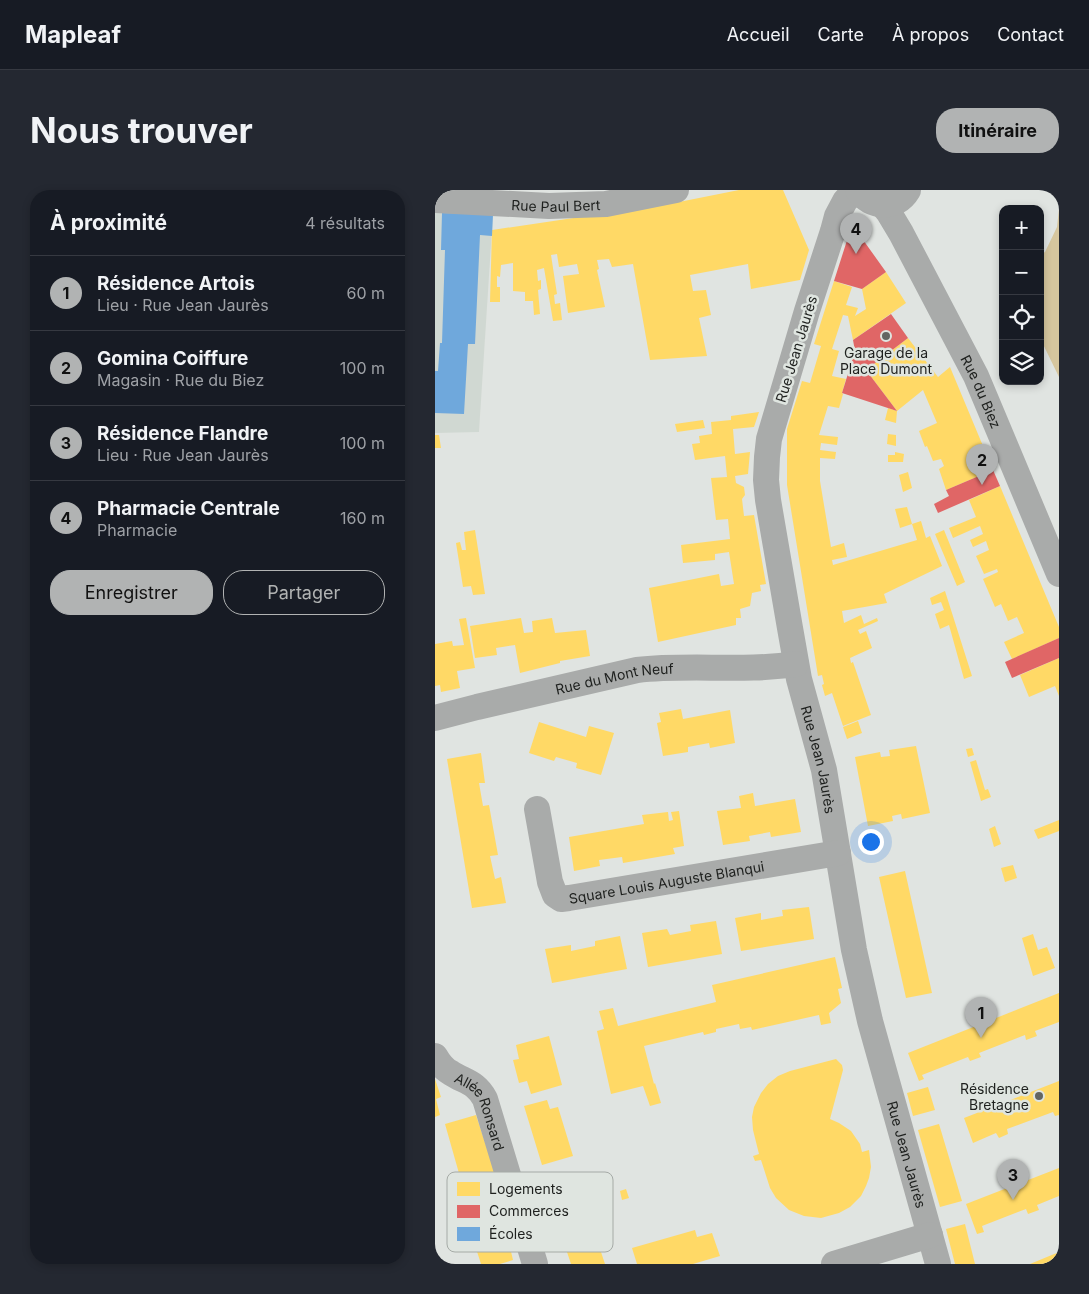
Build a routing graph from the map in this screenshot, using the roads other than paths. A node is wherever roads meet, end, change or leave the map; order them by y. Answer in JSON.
{"nodes":[{"id":1,"x":676,"y":190,"type":"edge"},
{"id":2,"x":855,"y":190,"type":"edge"},
{"id":3,"x":907,"y":190,"type":"edge"},
{"id":4,"x":870,"y":197,"type":"edge"},
{"id":5,"x":435,"y":200,"type":"edge"},
{"id":6,"x":1059,"y":574,"type":"edge"},
{"id":7,"x":796,"y":664,"type":"junction"},
{"id":8,"x":435,"y":718,"type":"edge"},
{"id":9,"x":537,"y":809,"type":"dead end"},
{"id":10,"x":838,"y":853,"type":"junction"},
{"id":11,"x":435,"y":1056,"type":"edge"},
{"id":12,"x":507,"y":1172,"type":"edge"},
{"id":13,"x":930,"y":1235,"type":"junction"},
{"id":14,"x":531,"y":1252,"type":"edge"},
{"id":15,"x":535,"y":1264,"type":"edge"},
{"id":16,"x":834,"y":1264,"type":"edge"},
{"id":17,"x":938,"y":1264,"type":"edge"}],
"edges":[{"from":1,"to":5,"type":"street","name":"Rue Paul Bert"},
{"from":2,"to":7,"type":"street","name":"Rue Jean Jaurès"},
{"from":3,"to":4,"type":"street"},
{"from":4,"to":6,"type":"street","name":"Rue du Biez"},
{"from":7,"to":8,"type":"street","name":"Rue du Mont Neuf"},
{"from":7,"to":10,"type":"street","name":"Rue Jean Jaurès"},
{"from":9,"to":10,"type":"street","name":"Square Louis Auguste Blanqui"},
{"from":10,"to":13,"type":"street","name":"Rue Jean Jaurès"},
{"from":11,"to":12,"type":"street","name":"Allée Ronsard"},
{"from":13,"to":16,"type":"street"},
{"from":13,"to":17,"type":"street","name":"Rue Jean Jaurès"},
{"from":14,"to":15,"type":"street","name":"Allée Ronsard"}]}
